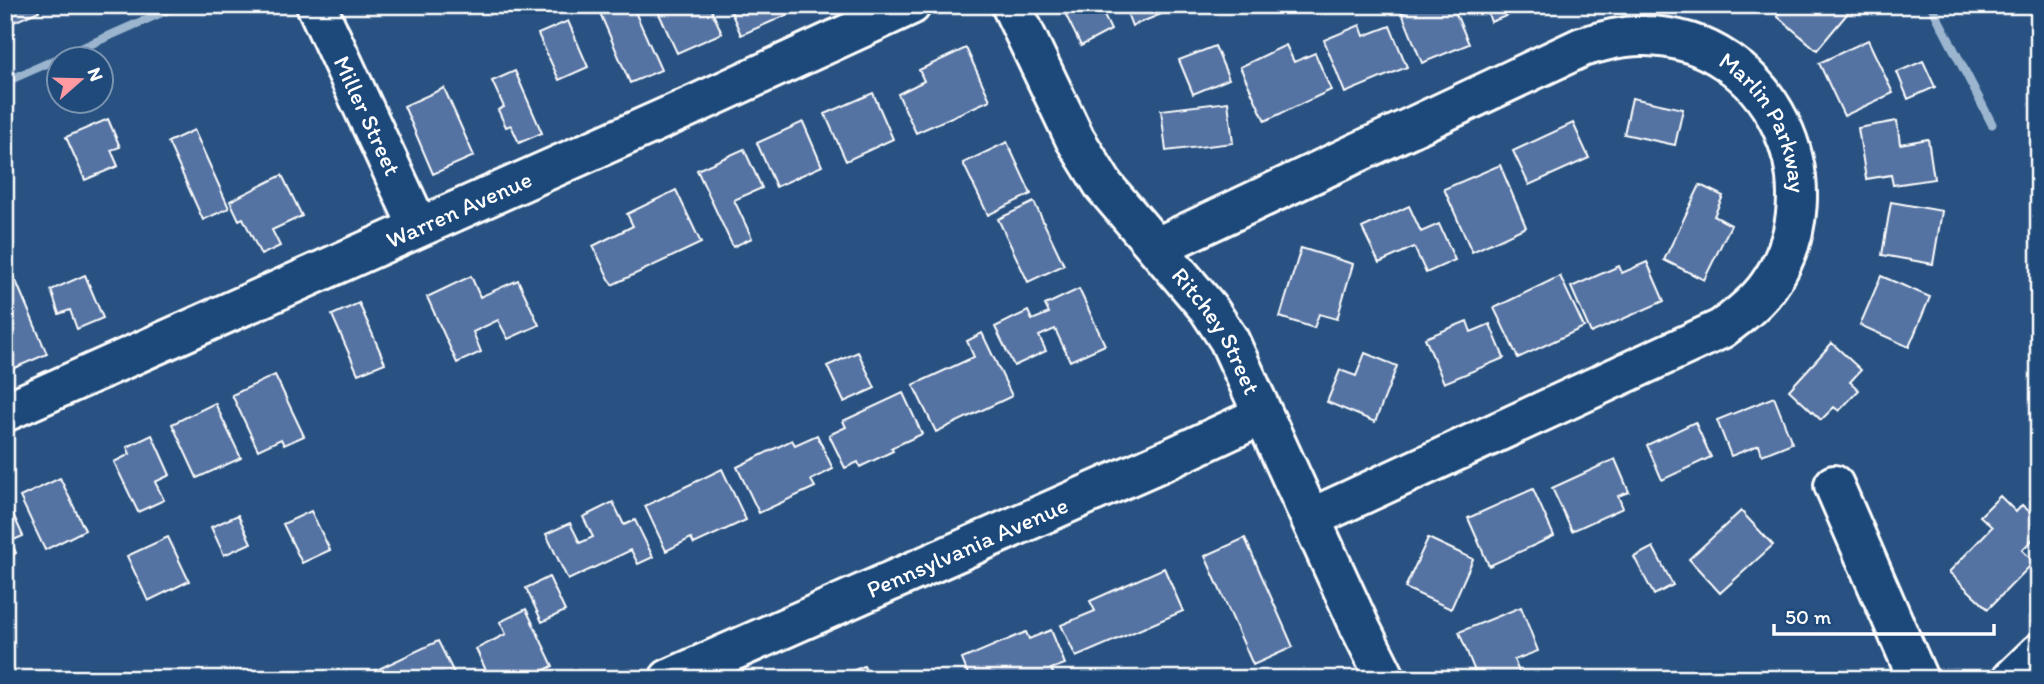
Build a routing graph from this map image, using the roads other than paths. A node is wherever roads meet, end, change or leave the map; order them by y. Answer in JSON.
{"nodes":[{"id":1,"x":316,"y":5,"type":"edge"},
{"id":2,"x":911,"y":5,"type":"edge"},
{"id":3,"x":1011,"y":5,"type":"edge"},
{"id":4,"x":418,"y":226,"type":"junction"},
{"id":5,"x":1157,"y":247,"type":"junction"},
{"id":6,"x":5,"y":412,"type":"edge"},
{"id":7,"x":1263,"y":415,"type":"junction"},
{"id":8,"x":1834,"y":485,"type":"dead end"},
{"id":9,"x":1311,"y":518,"type":"junction"},
{"id":10,"x":2039,"y":653,"type":"edge"},
{"id":11,"x":669,"y":679,"type":"edge"},
{"id":12,"x":1386,"y":679,"type":"edge"},
{"id":13,"x":1918,"y":679,"type":"edge"},
{"id":14,"x":2012,"y":679,"type":"edge"}],
"edges":[{"from":1,"to":4,"type":"street","name":"Miller Street"},
{"from":2,"to":4,"type":"street","name":"Warren Avenue"},
{"from":3,"to":5,"type":"street","name":"Ritchey Street"},
{"from":4,"to":6,"type":"street","name":"Warren Avenue"},
{"from":5,"to":7,"type":"street","name":"Ritchey Street"},
{"from":5,"to":9,"type":"street","name":"Marlin Parkway"},
{"from":7,"to":9,"type":"street","name":"Ritchey Street"},
{"from":7,"to":11,"type":"street","name":"Pennsylvania Avenue"},
{"from":8,"to":13,"type":"street"},
{"from":9,"to":12,"type":"street","name":"Ritchey Street"},
{"from":10,"to":14,"type":"street"}]}
